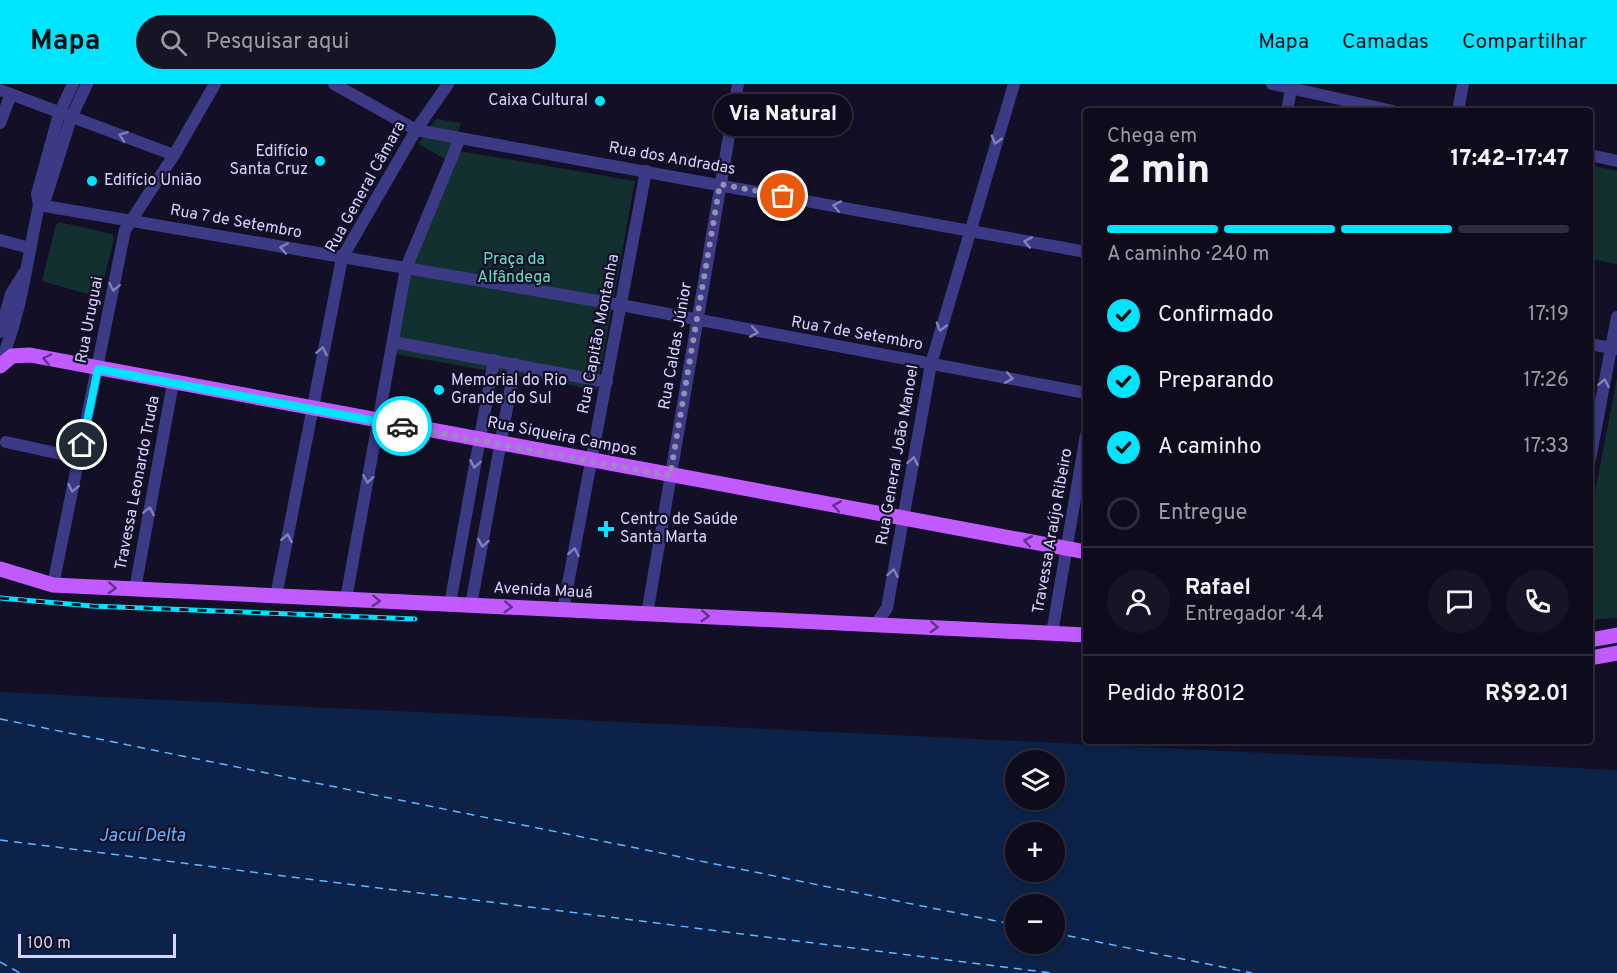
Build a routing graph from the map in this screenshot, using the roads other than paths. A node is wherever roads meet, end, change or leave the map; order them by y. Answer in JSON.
{"nodes":[{"id":1,"x":74,"y":84,"type":"edge"},
{"id":2,"x":87,"y":84,"type":"edge"},
{"id":3,"x":215,"y":84,"type":"edge"},
{"id":4,"x":334,"y":84,"type":"edge"},
{"id":5,"x":448,"y":84,"type":"edge"},
{"id":6,"x":738,"y":84,"type":"edge"},
{"id":7,"x":1014,"y":84,"type":"edge"},
{"id":8,"x":1272,"y":84,"type":"edge"},
{"id":9,"x":1463,"y":84,"type":"edge"},
{"id":10,"x":1291,"y":86,"type":"edge"},
{"id":11,"x":6,"y":92,"type":"edge"},
{"id":12,"x":1287,"y":108,"type":"edge"},
{"id":13,"x":1381,"y":108,"type":"edge"},
{"id":14,"x":1459,"y":108,"type":"edge"},
{"id":15,"x":65,"y":116,"type":"junction"},
{"id":16,"x":0,"y":123,"type":"edge"},
{"id":17,"x":416,"y":130,"type":"junction"},
{"id":18,"x":460,"y":138,"type":"junction"},
{"id":19,"x":174,"y":155,"type":"junction"},
{"id":20,"x":1593,"y":156,"type":"edge"},
{"id":21,"x":1617,"y":161,"type":"edge"},
{"id":22,"x":646,"y":171,"type":"junction"},
{"id":23,"x":720,"y":184,"type":"junction"},
{"id":24,"x":39,"y":205,"type":"junction"},
{"id":25,"x":133,"y":220,"type":"junction"},
{"id":26,"x":969,"y":231,"type":"junction"},
{"id":27,"x":0,"y":240,"type":"edge"},
{"id":28,"x":30,"y":248,"type":"junction"},
{"id":29,"x":1083,"y":251,"type":"edge"},
{"id":30,"x":342,"y":258,"type":"junction"},
{"id":31,"x":406,"y":268,"type":"junction"},
{"id":32,"x":24,"y":272,"type":"junction"},
{"id":33,"x":621,"y":305,"type":"junction"},
{"id":34,"x":1617,"y":317,"type":"edge"},
{"id":35,"x":697,"y":321,"type":"junction"},
{"id":36,"x":0,"y":332,"type":"edge"},
{"id":37,"x":393,"y":342,"type":"junction"},
{"id":38,"x":1593,"y":345,"type":"edge"},
{"id":39,"x":1614,"y":349,"type":"edge"},
{"id":40,"x":494,"y":360,"type":"junction"},
{"id":41,"x":0,"y":364,"type":"edge"},
{"id":42,"x":515,"y":364,"type":"junction"},
{"id":43,"x":931,"y":364,"type":"junction"},
{"id":44,"x":98,"y":369,"type":"junction"},
{"id":45,"x":607,"y":382,"type":"junction"},
{"id":46,"x":173,"y":383,"type":"junction"},
{"id":47,"x":489,"y":386,"type":"junction"},
{"id":48,"x":511,"y":391,"type":"junction"},
{"id":49,"x":1083,"y":392,"type":"edge"},
{"id":50,"x":311,"y":409,"type":"junction"},
{"id":51,"x":485,"y":411,"type":"junction"},
{"id":52,"x":506,"y":415,"type":"junction"},
{"id":53,"x":378,"y":421,"type":"junction"},
{"id":54,"x":480,"y":440,"type":"junction"},
{"id":55,"x":6,"y":442,"type":"dead end"},
{"id":56,"x":501,"y":444,"type":"junction"},
{"id":57,"x":1593,"y":445,"type":"edge"},
{"id":58,"x":1083,"y":452,"type":"edge"},
{"id":59,"x":65,"y":455,"type":"dead end"},
{"id":60,"x":592,"y":461,"type":"junction"},
{"id":61,"x":670,"y":476,"type":"junction"},
{"id":62,"x":903,"y":518,"type":"junction"},
{"id":63,"x":1066,"y":548,"type":"junction"},
{"id":64,"x":1083,"y":551,"type":"edge"},
{"id":65,"x":0,"y":569,"type":"edge"},
{"id":66,"x":53,"y":585,"type":"junction"},
{"id":67,"x":135,"y":589,"type":"junction"},
{"id":68,"x":276,"y":596,"type":"junction"},
{"id":69,"x":346,"y":599,"type":"junction"},
{"id":70,"x":450,"y":604,"type":"junction"},
{"id":71,"x":471,"y":605,"type":"junction"},
{"id":72,"x":563,"y":610,"type":"junction"},
{"id":73,"x":647,"y":614,"type":"junction"},
{"id":74,"x":876,"y":624,"type":"junction"},
{"id":75,"x":1052,"y":633,"type":"junction"},
{"id":76,"x":1083,"y":634,"type":"edge"},
{"id":77,"x":1617,"y":635,"type":"edge"},
{"id":78,"x":1593,"y":639,"type":"edge"},
{"id":79,"x":1617,"y":653,"type":"edge"},
{"id":80,"x":1593,"y":657,"type":"edge"}],
"edges":[{"from":1,"to":15,"type":"street"},
{"from":2,"to":15,"type":"street"},
{"from":3,"to":19,"type":"street","name":"Rua Uruguai"},
{"from":4,"to":17,"type":"street","name":"Rua dos Andradas"},
{"from":5,"to":17,"type":"street","name":"Rua General Câmara"},
{"from":6,"to":23,"type":"street","name":"Rua Caldas Júnior"},
{"from":7,"to":26,"type":"street","name":"Rua General João Manoel","one_way":true},
{"from":8,"to":10,"type":"street"},
{"from":9,"to":14,"type":"street"},
{"from":10,"to":12,"type":"street"},
{"from":10,"to":13,"type":"street"},
{"from":11,"to":15,"type":"street"},
{"from":11,"to":16,"type":"street"},
{"from":19,"to":15,"type":"street","one_way":true},
{"from":15,"to":24,"type":"street"},
{"from":17,"to":18,"type":"street","name":"Rua dos Andradas"},
{"from":17,"to":30,"type":"street","name":"Rua General Câmara"},
{"from":18,"to":22,"type":"street","name":"Rua dos Andradas"},
{"from":18,"to":31,"type":"street"},
{"from":19,"to":25,"type":"street","name":"Rua Uruguai"},
{"from":20,"to":21,"type":"street"},
{"from":22,"to":23,"type":"street","name":"Rua dos Andradas"},
{"from":22,"to":33,"type":"street","name":"Rua Capitão Montanha"},
{"from":26,"to":23,"type":"street","name":"Rua dos Andradas","one_way":true},
{"from":23,"to":35,"type":"street","name":"Rua Caldas Júnior"},
{"from":24,"to":25,"type":"street","name":"Rua 7 de Setembro"},
{"from":24,"to":28,"type":"street"},
{"from":30,"to":25,"type":"street","name":"Rua 7 de Setembro","one_way":true},
{"from":25,"to":44,"type":"street","name":"Rua Uruguai","one_way":true},
{"from":29,"to":26,"type":"street","name":"Rua dos Andradas","one_way":true},
{"from":26,"to":43,"type":"street","name":"Rua General João Manoel","one_way":true},
{"from":27,"to":28,"type":"street"},
{"from":28,"to":32,"type":"street"},
{"from":30,"to":31,"type":"street","name":"Rua 7 de Setembro"},
{"from":50,"to":30,"type":"street","name":"Rua General Câmara","one_way":true},
{"from":31,"to":33,"type":"street"},
{"from":31,"to":37,"type":"street"},
{"from":32,"to":36,"type":"street"},
{"from":32,"to":41,"type":"street"},
{"from":33,"to":35,"type":"street","name":"Rua 7 de Setembro"},
{"from":33,"to":45,"type":"street","name":"Rua Capitão Montanha"},
{"from":34,"to":39,"type":"street"},
{"from":35,"to":43,"type":"street","name":"Rua 7 de Setembro","one_way":true},
{"from":35,"to":61,"type":"street","name":"Rua Caldas Júnior"},
{"from":37,"to":40,"type":"street"},
{"from":37,"to":53,"type":"street"},
{"from":38,"to":39,"type":"street"},
{"from":57,"to":39,"type":"street","one_way":true},
{"from":40,"to":42,"type":"street"},
{"from":40,"to":47,"type":"street"},
{"from":44,"to":41,"type":"main road","name":"Rua Siqueira Campos","one_way":true},
{"from":42,"to":45,"type":"street"},
{"from":42,"to":48,"type":"street"},
{"from":43,"to":49,"type":"street","name":"Rua 7 de Setembro","one_way":true},
{"from":62,"to":43,"type":"street","name":"Rua General João Manoel","one_way":true},
{"from":44,"to":46,"type":"main road","name":"Rua Siqueira Campos"},
{"from":44,"to":66,"type":"street","name":"Rua Uruguai","one_way":true},
{"from":45,"to":60,"type":"street","name":"Rua Capitão Montanha"},
{"from":46,"to":50,"type":"main road","name":"Rua Siqueira Campos"},
{"from":67,"to":46,"type":"street","name":"Travessa Leonardo Truda","one_way":true},
{"from":47,"to":48,"type":"street"},
{"from":47,"to":51,"type":"street"},
{"from":48,"to":52,"type":"street"},
{"from":50,"to":53,"type":"main road","name":"Rua Siqueira Campos"},
{"from":68,"to":50,"type":"street","name":"Rua General Câmara","one_way":true},
{"from":51,"to":52,"type":"street"},
{"from":51,"to":54,"type":"street"},
{"from":52,"to":56,"type":"street"},
{"from":53,"to":54,"type":"main road","name":"Rua Siqueira Campos"},
{"from":53,"to":69,"type":"street","one_way":true},
{"from":54,"to":56,"type":"main road","name":"Rua Siqueira Campos"},
{"from":54,"to":70,"type":"street","one_way":true},
{"from":55,"to":59,"type":"street"},
{"from":56,"to":60,"type":"main road","name":"Rua Siqueira Campos"},
{"from":56,"to":71,"type":"street","one_way":true},
{"from":58,"to":63,"type":"street","name":"Travessa Araújo Ribeiro"},
{"from":60,"to":61,"type":"main road","name":"Rua Siqueira Campos"},
{"from":72,"to":60,"type":"street","name":"Rua Capitão Montanha","one_way":true},
{"from":62,"to":61,"type":"main road","name":"Rua Siqueira Campos","one_way":true},
{"from":61,"to":73,"type":"street","name":"Rua Caldas Júnior"},
{"from":63,"to":62,"type":"main road","name":"Rua Siqueira Campos","one_way":true},
{"from":74,"to":62,"type":"street","name":"Rua General João Manoel","one_way":true},
{"from":63,"to":64,"type":"main road","name":"Rua Siqueira Campos"},
{"from":63,"to":75,"type":"street","name":"Travessa Araújo Ribeiro"},
{"from":65,"to":66,"type":"main road","name":"Avenida Mauá"},
{"from":66,"to":67,"type":"main road","name":"Avenida Mauá","one_way":true},
{"from":67,"to":68,"type":"main road","name":"Avenida Mauá"},
{"from":68,"to":69,"type":"main road","name":"Avenida Mauá"},
{"from":69,"to":70,"type":"main road","name":"Avenida Mauá","one_way":true},
{"from":70,"to":71,"type":"main road","name":"Avenida Mauá"},
{"from":71,"to":72,"type":"main road","name":"Avenida Mauá","one_way":true},
{"from":72,"to":73,"type":"main road","name":"Avenida Mauá"},
{"from":73,"to":74,"type":"main road","name":"Avenida Mauá","one_way":true},
{"from":74,"to":75,"type":"main road","name":"Avenida Mauá","one_way":true},
{"from":75,"to":76,"type":"main road","name":"Avenida Mauá"},
{"from":77,"to":78,"type":"main road"},
{"from":79,"to":80,"type":"main road"}]}
